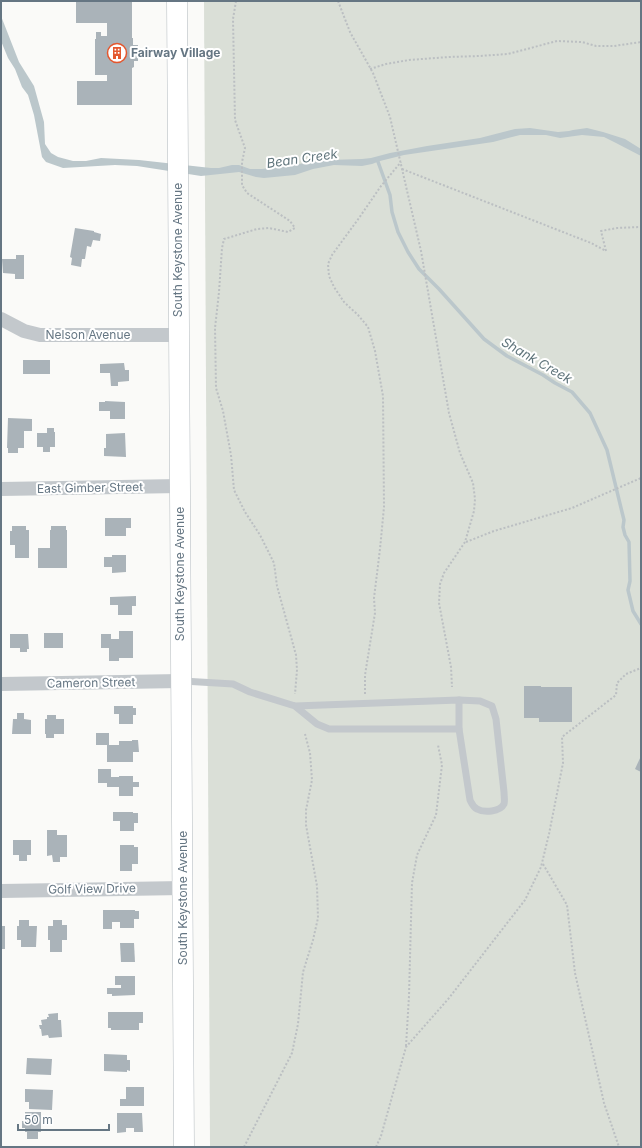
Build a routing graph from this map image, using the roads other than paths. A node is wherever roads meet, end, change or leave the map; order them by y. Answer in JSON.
{"nodes":[{"id":1,"x":177,"y":1,"type":"edge"},
{"id":2,"x":1,"y":319,"type":"edge"},
{"id":3,"x":179,"y":335,"type":"junction"},
{"id":4,"x":180,"y":486,"type":"junction"},
{"id":5,"x":1,"y":489,"type":"edge"},
{"id":6,"x":181,"y":681,"type":"junction"},
{"id":7,"x":1,"y":684,"type":"edge"},
{"id":8,"x":460,"y":700,"type":"junction"},
{"id":9,"x":295,"y":706,"type":"junction"},
{"id":10,"x":460,"y":729,"type":"junction"},
{"id":11,"x":182,"y":888,"type":"junction"},
{"id":12,"x":1,"y":891,"type":"edge"},
{"id":13,"x":184,"y":1147,"type":"edge"}],
"edges":[{"from":1,"to":3,"type":"main road","name":"South Keystone Avenue"},
{"from":2,"to":3,"type":"street","name":"Nelson Avenue"},
{"from":3,"to":4,"type":"main road","name":"South Keystone Avenue"},
{"from":4,"to":5,"type":"street","name":"East Gimber Street"},
{"from":4,"to":6,"type":"main road","name":"South Keystone Avenue"},
{"from":6,"to":7,"type":"street","name":"Cameron Street"},
{"from":6,"to":9,"type":"lane"},
{"from":6,"to":11,"type":"main road","name":"South Keystone Avenue"},
{"from":8,"to":9,"type":"lane"},
{"from":8,"to":10,"type":"lane"},
{"from":8,"to":10,"type":"lane"},
{"from":9,"to":10,"type":"lane"},
{"from":11,"to":12,"type":"street","name":"Golf View Drive"},
{"from":11,"to":13,"type":"main road","name":"South Keystone Avenue"}]}
